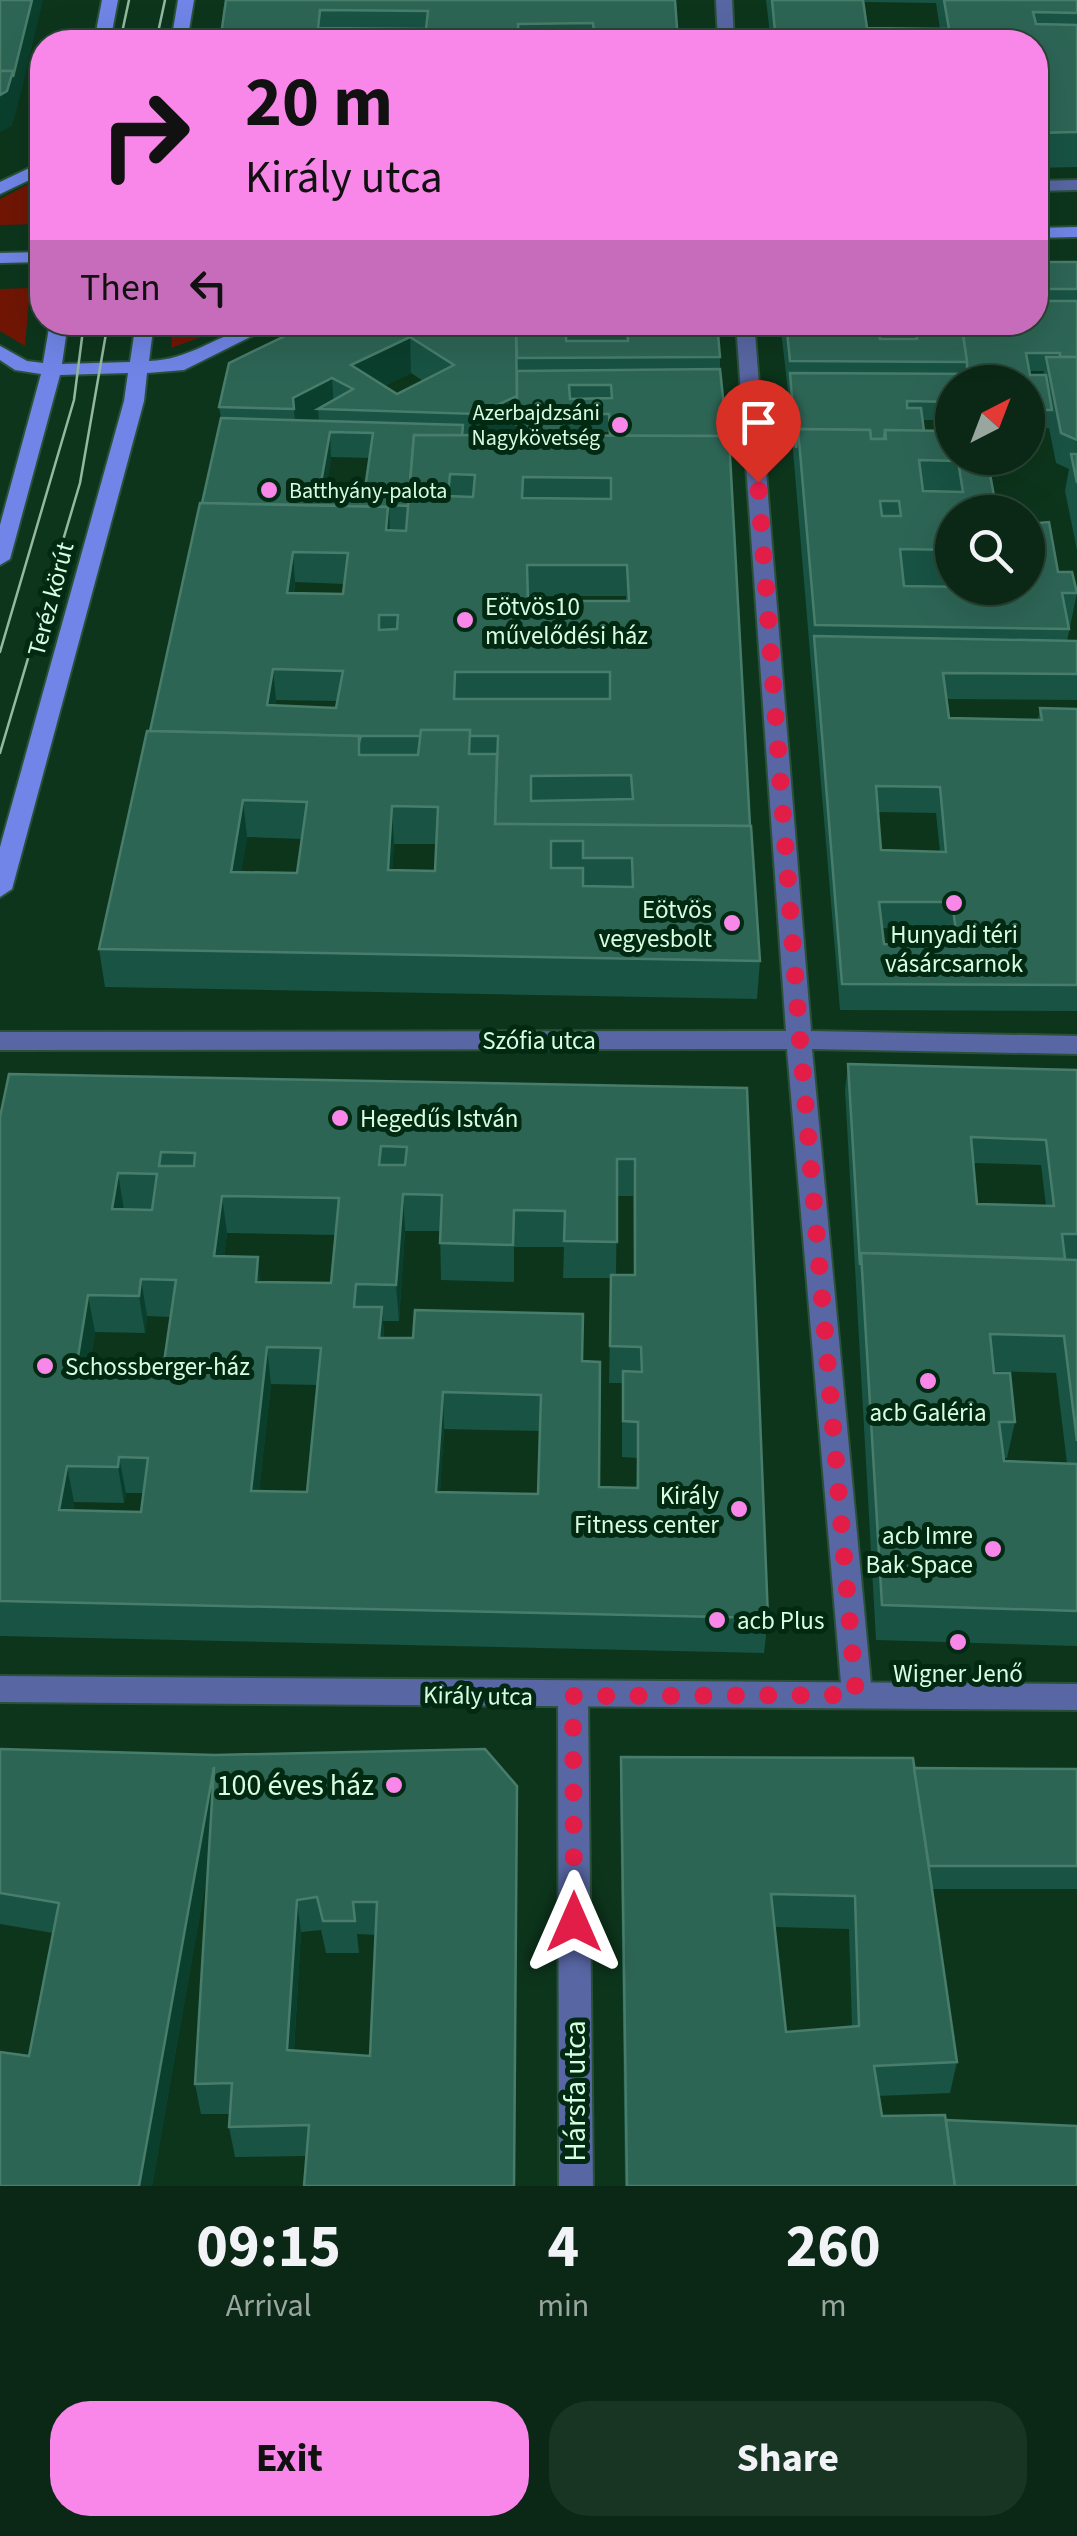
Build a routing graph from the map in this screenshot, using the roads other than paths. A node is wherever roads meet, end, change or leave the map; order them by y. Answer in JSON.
{"nodes":[{"id":1,"x":110,"y":0,"type":"edge"},
{"id":2,"x":186,"y":0,"type":"edge"},
{"id":3,"x":724,"y":0,"type":"edge"},
{"id":4,"x":104,"y":30,"type":"edge"},
{"id":5,"x":182,"y":30,"type":"edge"},
{"id":6,"x":725,"y":30,"type":"edge"},
{"id":7,"x":30,"y":173,"type":"edge"},
{"id":8,"x":1077,"y":184,"type":"edge"},
{"id":9,"x":1048,"y":185,"type":"edge"},
{"id":10,"x":0,"y":189,"type":"edge"},
{"id":11,"x":1077,"y":232,"type":"edge"},
{"id":12,"x":1048,"y":233,"type":"edge"},
{"id":13,"x":30,"y":257,"type":"edge"},
{"id":14,"x":0,"y":258,"type":"edge"},
{"id":15,"x":57,"y":335,"type":"edge"},
{"id":16,"x":144,"y":335,"type":"edge"},
{"id":17,"x":243,"y":335,"type":"edge"},
{"id":18,"x":747,"y":335,"type":"edge"},
{"id":19,"x":0,"y":352,"type":"edge"},
{"id":20,"x":52,"y":370,"type":"junction"},
{"id":21,"x":140,"y":370,"type":"junction"},
{"id":22,"x":0,"y":560,"type":"edge"},
{"id":23,"x":0,"y":889,"type":"edge"},
{"id":24,"x":800,"y":1040,"type":"junction"},
{"id":25,"x":0,"y":1041,"type":"edge"},
{"id":26,"x":1077,"y":1045,"type":"edge"},
{"id":27,"x":0,"y":1688,"type":"edge"},
{"id":28,"x":856,"y":1695,"type":"junction"},
{"id":29,"x":573,"y":1696,"type":"junction"},
{"id":30,"x":1077,"y":1697,"type":"edge"},
{"id":31,"x":576,"y":2186,"type":"edge"}],
"edges":[{"from":1,"to":4,"type":"main road"},
{"from":2,"to":5,"type":"main road"},
{"from":3,"to":6,"type":"street"},
{"from":7,"to":10,"type":"main road"},
{"from":8,"to":9,"type":"street"},
{"from":11,"to":12,"type":"main road"},
{"from":13,"to":14,"type":"main road"},
{"from":15,"to":20,"type":"main road"},
{"from":16,"to":21,"type":"main road","name":"Teréz körút"},
{"from":17,"to":21,"type":"main road"},
{"from":18,"to":24,"type":"street"},
{"from":19,"to":20,"type":"main road"},
{"from":20,"to":21,"type":"main road"},
{"from":20,"to":22,"type":"main road"},
{"from":21,"to":23,"type":"main road","name":"Teréz körút"},
{"from":24,"to":25,"type":"street","name":"Szófia utca"},
{"from":24,"to":26,"type":"street","name":"Szófia utca"},
{"from":24,"to":28,"type":"street"},
{"from":27,"to":29,"type":"street","name":"Király utca"},
{"from":28,"to":29,"type":"street","name":"Király utca"},
{"from":28,"to":30,"type":"street","name":"Király utca"},
{"from":29,"to":31,"type":"street","name":"Hársfa utca"}]}
